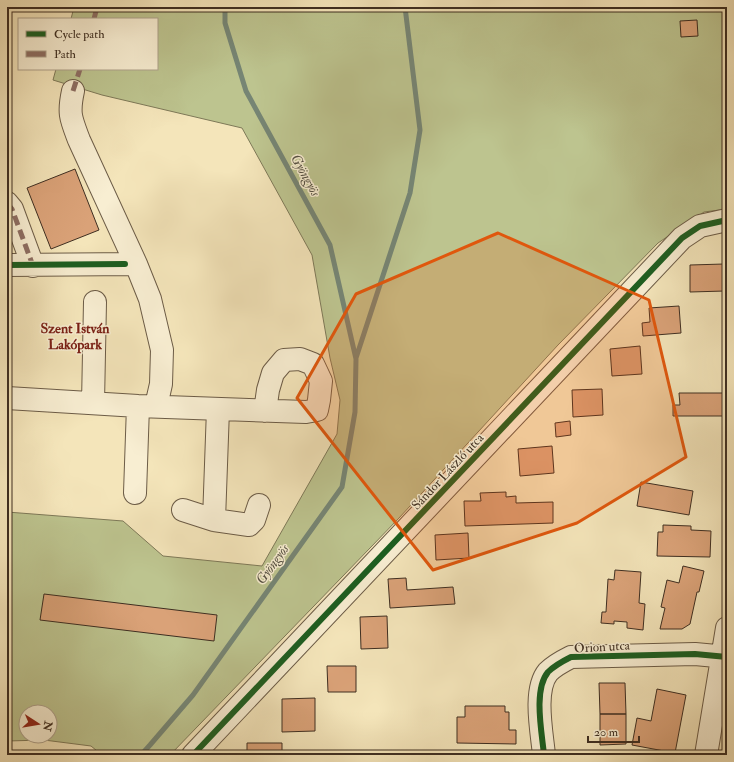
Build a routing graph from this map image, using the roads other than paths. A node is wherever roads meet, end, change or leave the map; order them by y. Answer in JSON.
{"nodes":[{"id":1,"x":73,"y":91,"type":"dead end"},
{"id":2,"x":7,"y":203,"type":"edge"},
{"id":3,"x":727,"y":220,"type":"edge"},
{"id":4,"x":131,"y":264,"type":"junction"},
{"id":5,"x":7,"y":265,"type":"edge"},
{"id":6,"x":33,"y":266,"type":"junction"},
{"id":7,"x":95,"y":302,"type":"dead end"},
{"id":8,"x":7,"y":398,"type":"edge"},
{"id":9,"x":93,"y":403,"type":"junction"},
{"id":10,"x":147,"y":406,"type":"junction"},
{"id":11,"x":218,"y":409,"type":"junction"},
{"id":12,"x":265,"y":411,"type":"dead end"},
{"id":13,"x":134,"y":493,"type":"dead end"},
{"id":14,"x":259,"y":505,"type":"dead end"},
{"id":15,"x":183,"y":510,"type":"dead end"},
{"id":16,"x":214,"y":520,"type":"junction"},
{"id":17,"x":727,"y":628,"type":"edge"},
{"id":18,"x":724,"y":656,"type":"edge"},
{"id":19,"x":193,"y":755,"type":"edge"},
{"id":20,"x":544,"y":755,"type":"edge"},
{"id":21,"x":706,"y":755,"type":"edge"}],
"edges":[{"from":1,"to":4,"type":"street"},
{"from":2,"to":6,"type":"street"},
{"from":3,"to":19,"type":"street","name":"Sándor László utca"},
{"from":4,"to":6,"type":"street"},
{"from":4,"to":10,"type":"street"},
{"from":5,"to":6,"type":"street"},
{"from":7,"to":9,"type":"street"},
{"from":8,"to":9,"type":"street"},
{"from":9,"to":10,"type":"street"},
{"from":10,"to":11,"type":"street"},
{"from":10,"to":13,"type":"street"},
{"from":11,"to":12,"type":"street"},
{"from":11,"to":16,"type":"street"},
{"from":14,"to":16,"type":"street"},
{"from":15,"to":16,"type":"street"},
{"from":17,"to":18,"type":"street"},
{"from":18,"to":20,"type":"street","name":"Orion utca"},
{"from":18,"to":21,"type":"street"}]}
